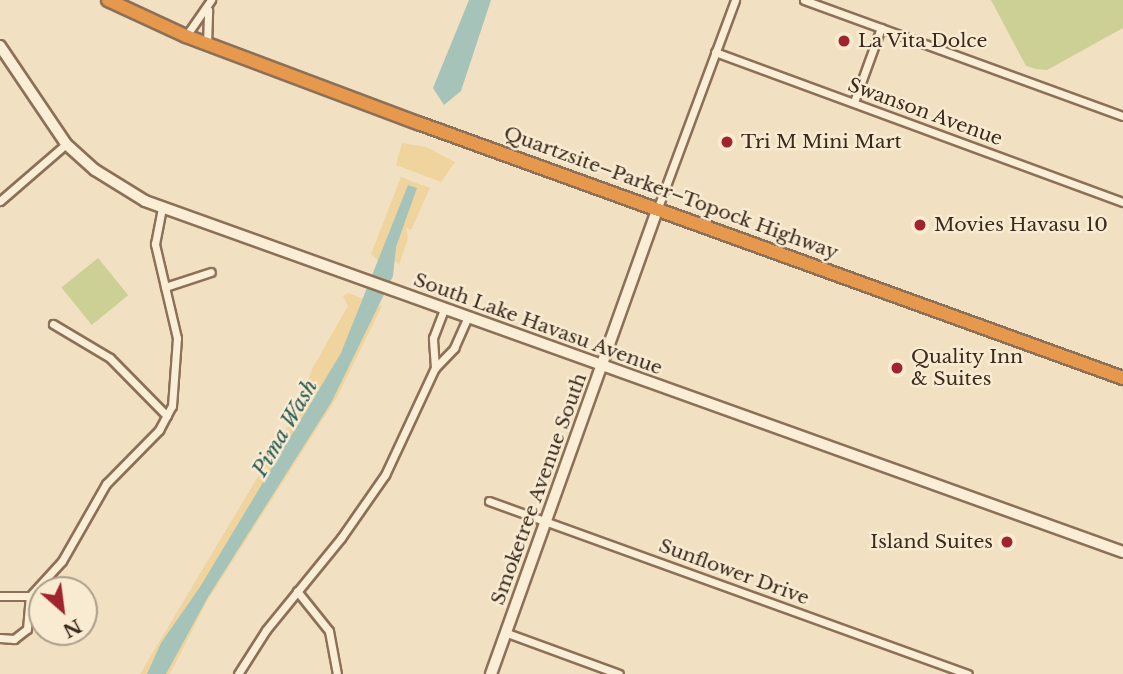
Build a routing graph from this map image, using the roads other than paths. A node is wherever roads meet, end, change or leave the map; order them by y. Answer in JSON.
{"nodes":[{"id":1,"x":108,"y":0,"type":"edge"},
{"id":2,"x":211,"y":0,"type":"edge"},
{"id":3,"x":735,"y":0,"type":"edge"},
{"id":4,"x":804,"y":0,"type":"edge"},
{"id":5,"x":208,"y":10,"type":"junction"},
{"id":6,"x":881,"y":28,"type":"junction"},
{"id":7,"x":186,"y":36,"type":"junction"},
{"id":8,"x":207,"y":44,"type":"junction"},
{"id":9,"x":0,"y":46,"type":"edge"},
{"id":10,"x":715,"y":52,"type":"junction"},
{"id":11,"x":854,"y":102,"type":"junction"},
{"id":12,"x":1123,"y":116,"type":"edge"},
{"id":13,"x":66,"y":144,"type":"junction"},
{"id":14,"x":0,"y":201,"type":"edge"},
{"id":15,"x":1123,"y":202,"type":"edge"},
{"id":16,"x":162,"y":207,"type":"junction"},
{"id":17,"x":657,"y":210,"type":"junction"},
{"id":18,"x":211,"y":272,"type":"dead end"},
{"id":19,"x":165,"y":287,"type":"junction"},
{"id":20,"x":444,"y":309,"type":"junction"},
{"id":21,"x":468,"y":317,"type":"junction"},
{"id":22,"x":53,"y":324,"type":"dead end"},
{"id":23,"x":603,"y":366,"type":"junction"},
{"id":24,"x":435,"y":369,"type":"junction"},
{"id":25,"x":1123,"y":378,"type":"edge"},
{"id":26,"x":167,"y":416,"type":"junction"},
{"id":27,"x":489,"y":501,"type":"dead end"},
{"id":28,"x":545,"y":520,"type":"junction"},
{"id":29,"x":1123,"y":552,"type":"edge"},
{"id":30,"x":48,"y":576,"type":"edge"},
{"id":31,"x":297,"y":591,"type":"junction"},
{"id":32,"x":0,"y":596,"type":"edge"},
{"id":33,"x":28,"y":596,"type":"edge"},
{"id":34,"x":28,"y":618,"type":"edge"},
{"id":35,"x":506,"y":632,"type":"junction"},
{"id":36,"x":0,"y":638,"type":"edge"},
{"id":37,"x":238,"y":674,"type":"edge"},
{"id":38,"x":337,"y":674,"type":"edge"},
{"id":39,"x":492,"y":674,"type":"edge"},
{"id":40,"x":619,"y":674,"type":"edge"},
{"id":41,"x":968,"y":674,"type":"edge"}],
"edges":[{"from":1,"to":7,"type":"highway"},
{"from":2,"to":5,"type":"street"},
{"from":3,"to":10,"type":"street","name":"Smoketree Avenue South"},
{"from":4,"to":6,"type":"street"},
{"from":5,"to":7,"type":"street"},
{"from":5,"to":8,"type":"street"},
{"from":6,"to":11,"type":"street"},
{"from":6,"to":12,"type":"street"},
{"from":7,"to":8,"type":"highway","name":"Quartzsite–Parker–Topock Highway"},
{"from":8,"to":17,"type":"highway","name":"Quartzsite–Parker–Topock Highway"},
{"from":9,"to":13,"type":"main road","name":"South Lake Havasu Avenue"},
{"from":10,"to":11,"type":"street","name":"Swanson Avenue"},
{"from":10,"to":17,"type":"street","name":"Smoketree Avenue South"},
{"from":11,"to":15,"type":"street","name":"Swanson Avenue"},
{"from":13,"to":14,"type":"street"},
{"from":13,"to":16,"type":"main road","name":"South Lake Havasu Avenue"},
{"from":16,"to":19,"type":"street"},
{"from":16,"to":20,"type":"main road","name":"South Lake Havasu Avenue"},
{"from":17,"to":23,"type":"main road","name":"Smoketree Avenue South"},
{"from":17,"to":25,"type":"highway","name":"Quartzsite–Parker–Topock Highway"},
{"from":18,"to":19,"type":"street"},
{"from":19,"to":26,"type":"street"},
{"from":20,"to":21,"type":"main road","name":"South Lake Havasu Avenue"},
{"from":20,"to":24,"type":"street"},
{"from":21,"to":23,"type":"main road","name":"South Lake Havasu Avenue"},
{"from":21,"to":24,"type":"street"},
{"from":22,"to":26,"type":"street"},
{"from":23,"to":28,"type":"main road","name":"Smoketree Avenue South"},
{"from":23,"to":29,"type":"main road","name":"South Lake Havasu Avenue"},
{"from":24,"to":31,"type":"street"},
{"from":26,"to":30,"type":"street"},
{"from":27,"to":28,"type":"street","name":"Sunflower Drive"},
{"from":28,"to":35,"type":"main road","name":"Smoketree Avenue South"},
{"from":28,"to":41,"type":"street","name":"Sunflower Drive"},
{"from":31,"to":37,"type":"street"},
{"from":31,"to":38,"type":"street"},
{"from":32,"to":33,"type":"street"},
{"from":34,"to":36,"type":"street"},
{"from":35,"to":39,"type":"main road","name":"Smoketree Avenue South"},
{"from":35,"to":40,"type":"street"}]}
